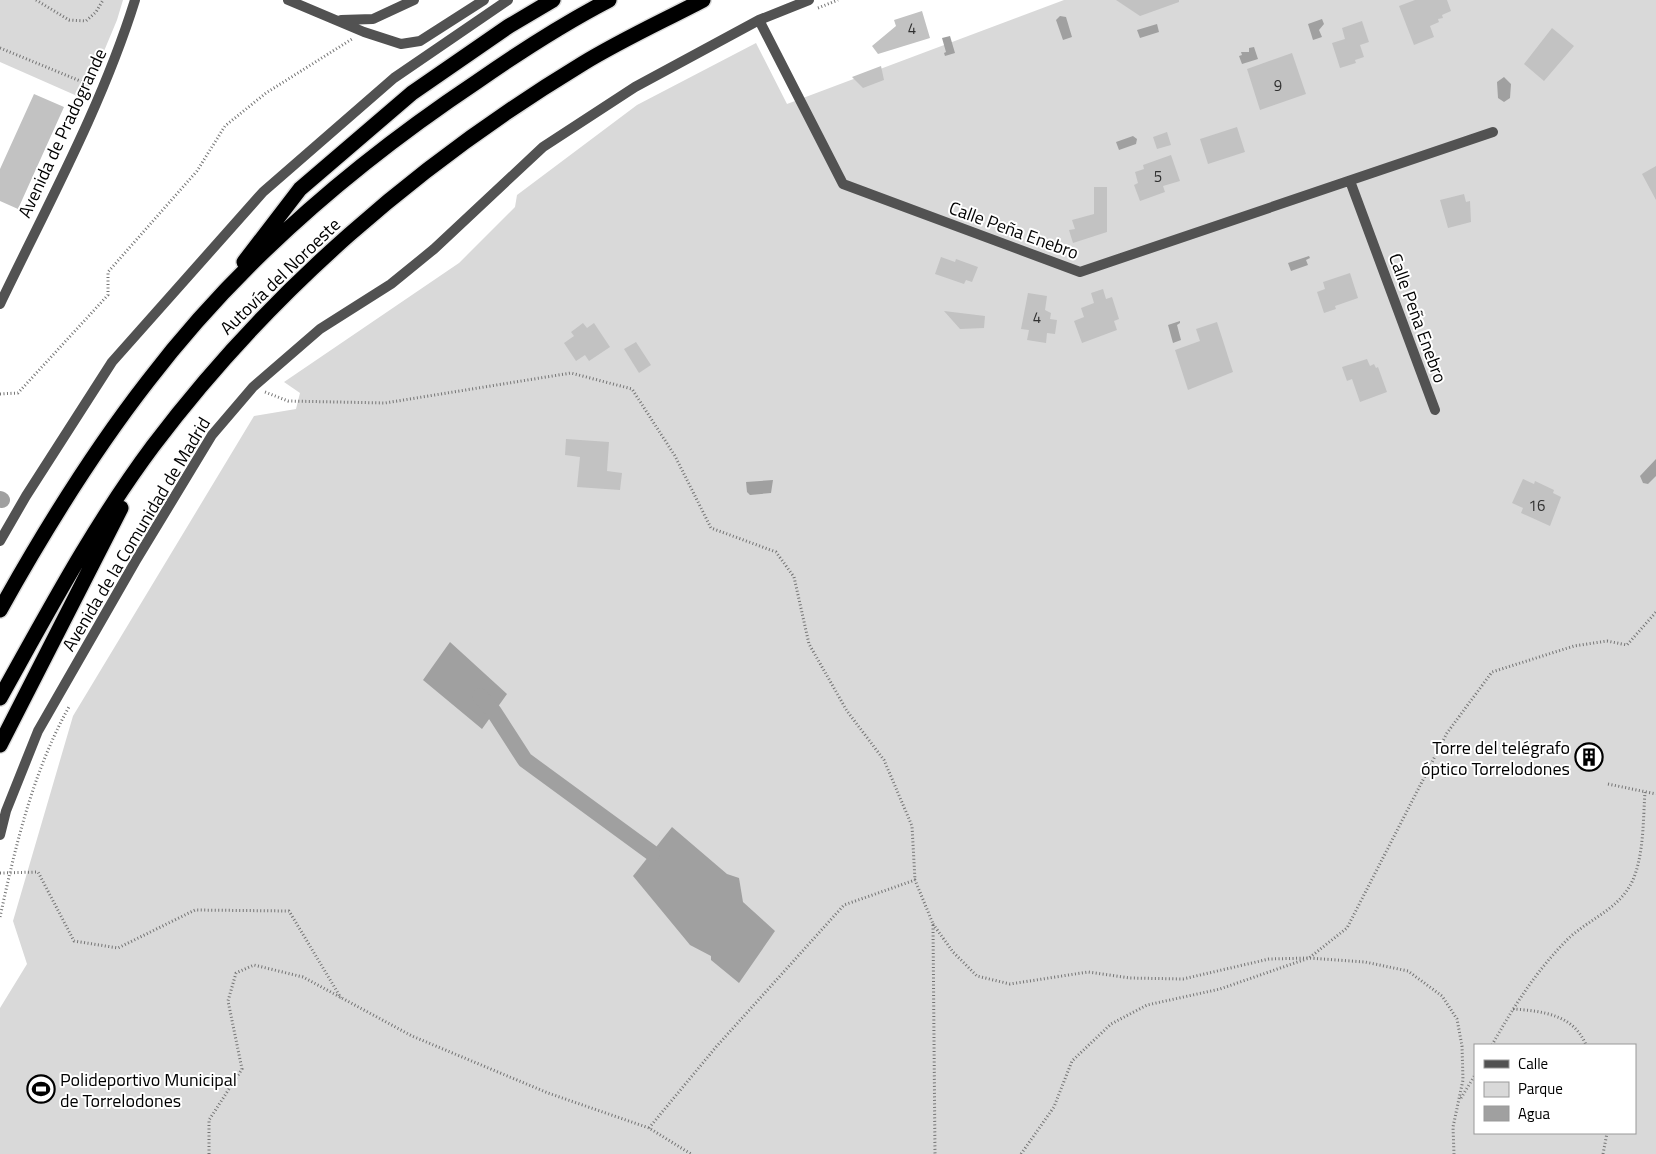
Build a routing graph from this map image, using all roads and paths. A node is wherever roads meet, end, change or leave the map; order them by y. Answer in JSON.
{"nodes":[{"id":1,"x":36,"y":0,"type":"edge"},
{"id":2,"x":103,"y":0,"type":"edge"},
{"id":3,"x":135,"y":0,"type":"edge"},
{"id":4,"x":288,"y":0,"type":"edge"},
{"id":5,"x":414,"y":0,"type":"edge"},
{"id":6,"x":484,"y":0,"type":"edge"},
{"id":7,"x":508,"y":0,"type":"edge"},
{"id":8,"x":553,"y":0,"type":"edge"},
{"id":9,"x":609,"y":0,"type":"edge"},
{"id":10,"x":703,"y":0,"type":"edge"},
{"id":11,"x":810,"y":0,"type":"edge"},
{"id":12,"x":838,"y":0,"type":"edge"},
{"id":13,"x":810,"y":11,"type":"dead end"},
{"id":14,"x":340,"y":20,"type":"junction"},
{"id":15,"x":759,"y":20,"type":"junction"},
{"id":16,"x":364,"y":32,"type":"junction"},
{"id":17,"x":0,"y":48,"type":"edge"},
{"id":18,"x":102,"y":90,"type":"junction"},
{"id":19,"x":1493,"y":132,"type":"dead end"},
{"id":20,"x":1350,"y":181,"type":"junction"},
{"id":21,"x":0,"y":304,"type":"edge"},
{"id":22,"x":204,"y":313,"type":"junction"},
{"id":23,"x":271,"y":385,"type":"dead end"},
{"id":24,"x":253,"y":387,"type":"junction"},
{"id":25,"x":264,"y":391,"type":"junction"},
{"id":26,"x":0,"y":394,"type":"edge"},
{"id":27,"x":258,"y":398,"type":"dead end"},
{"id":28,"x":1435,"y":410,"type":"dead end"},
{"id":29,"x":153,"y":447,"type":"junction"},
{"id":30,"x":0,"y":541,"type":"edge"},
{"id":31,"x":0,"y":610,"type":"edge"},
{"id":32,"x":1656,"y":612,"type":"edge"},
{"id":33,"x":0,"y":698,"type":"edge"},
{"id":34,"x":70,"y":704,"type":"dead end"},
{"id":35,"x":0,"y":745,"type":"edge"},
{"id":36,"x":1608,"y":784,"type":"dead end"},
{"id":37,"x":1645,"y":792,"type":"junction"},
{"id":38,"x":1656,"y":794,"type":"edge"},
{"id":39,"x":0,"y":834,"type":"edge"},
{"id":40,"x":0,"y":873,"type":"edge"},
{"id":41,"x":9,"y":873,"type":"junction"},
{"id":42,"x":915,"y":880,"type":"junction"},
{"id":43,"x":0,"y":918,"type":"edge"},
{"id":44,"x":933,"y":924,"type":"junction"},
{"id":45,"x":1309,"y":958,"type":"junction"},
{"id":46,"x":341,"y":999,"type":"junction"},
{"id":47,"x":1513,"y":1009,"type":"junction"},
{"id":48,"x":1493,"y":1044,"type":"edge"},
{"id":49,"x":1586,"y":1044,"type":"edge"},
{"id":50,"x":1474,"y":1077,"type":"edge"},
{"id":51,"x":1459,"y":1101,"type":"junction"},
{"id":52,"x":649,"y":1128,"type":"junction"},
{"id":53,"x":1607,"y":1134,"type":"edge"},
{"id":54,"x":209,"y":1154,"type":"edge"},
{"id":55,"x":691,"y":1154,"type":"edge"},
{"id":56,"x":935,"y":1154,"type":"edge"},
{"id":57,"x":1021,"y":1154,"type":"edge"},
{"id":58,"x":1454,"y":1154,"type":"edge"},
{"id":59,"x":1603,"y":1154,"type":"edge"}],
"edges":[{"from":1,"to":2,"type":"path"},
{"from":3,"to":18,"type":"street","name":"Avenida de Pradogrande"},
{"from":4,"to":14,"type":"street"},
{"from":5,"to":14,"type":"street"},
{"from":6,"to":16,"type":"street"},
{"from":7,"to":30,"type":"street"},
{"from":8,"to":22,"type":"highway"},
{"from":9,"to":22,"type":"highway","name":"Autovía del Noroeste"},
{"from":10,"to":29,"type":"highway","name":"Autovía del Noroeste"},
{"from":11,"to":15,"type":"street","name":"Avenida de la Comunidad de Madrid"},
{"from":12,"to":13,"type":"path"},
{"from":14,"to":16,"type":"street"},
{"from":15,"to":20,"type":"street","name":"Calle Peña Enebro"},
{"from":15,"to":24,"type":"street","name":"Avenida de la Comunidad de Madrid"},
{"from":16,"to":26,"type":"path"},
{"from":17,"to":18,"type":"path"},
{"from":18,"to":21,"type":"street","name":"Avenida de Pradogrande"},
{"from":19,"to":20,"type":"street","name":"Calle Peña Enebro"},
{"from":20,"to":28,"type":"street","name":"Calle Peña Enebro"},
{"from":22,"to":31,"type":"highway","name":"Autovía del Noroeste"},
{"from":23,"to":25,"type":"path"},
{"from":24,"to":25,"type":"path"},
{"from":24,"to":39,"type":"street","name":"Avenida de la Comunidad de Madrid"},
{"from":25,"to":27,"type":"path"},
{"from":25,"to":42,"type":"path"},
{"from":29,"to":33,"type":"highway","name":"Autovía del Noroeste"},
{"from":29,"to":35,"type":"highway"},
{"from":32,"to":45,"type":"path"},
{"from":34,"to":41,"type":"path"},
{"from":36,"to":37,"type":"path"},
{"from":37,"to":38,"type":"path"},
{"from":37,"to":47,"type":"path"},
{"from":40,"to":41,"type":"path"},
{"from":41,"to":43,"type":"path"},
{"from":41,"to":46,"type":"path"},
{"from":42,"to":44,"type":"path"},
{"from":42,"to":52,"type":"path"},
{"from":44,"to":45,"type":"path"},
{"from":44,"to":56,"type":"path"},
{"from":45,"to":51,"type":"path"},
{"from":45,"to":57,"type":"path"},
{"from":46,"to":52,"type":"path"},
{"from":46,"to":54,"type":"path"},
{"from":47,"to":48,"type":"path"},
{"from":47,"to":49,"type":"path"},
{"from":50,"to":51,"type":"path"},
{"from":51,"to":58,"type":"path"},
{"from":52,"to":55,"type":"path"},
{"from":53,"to":59,"type":"path"}]}
